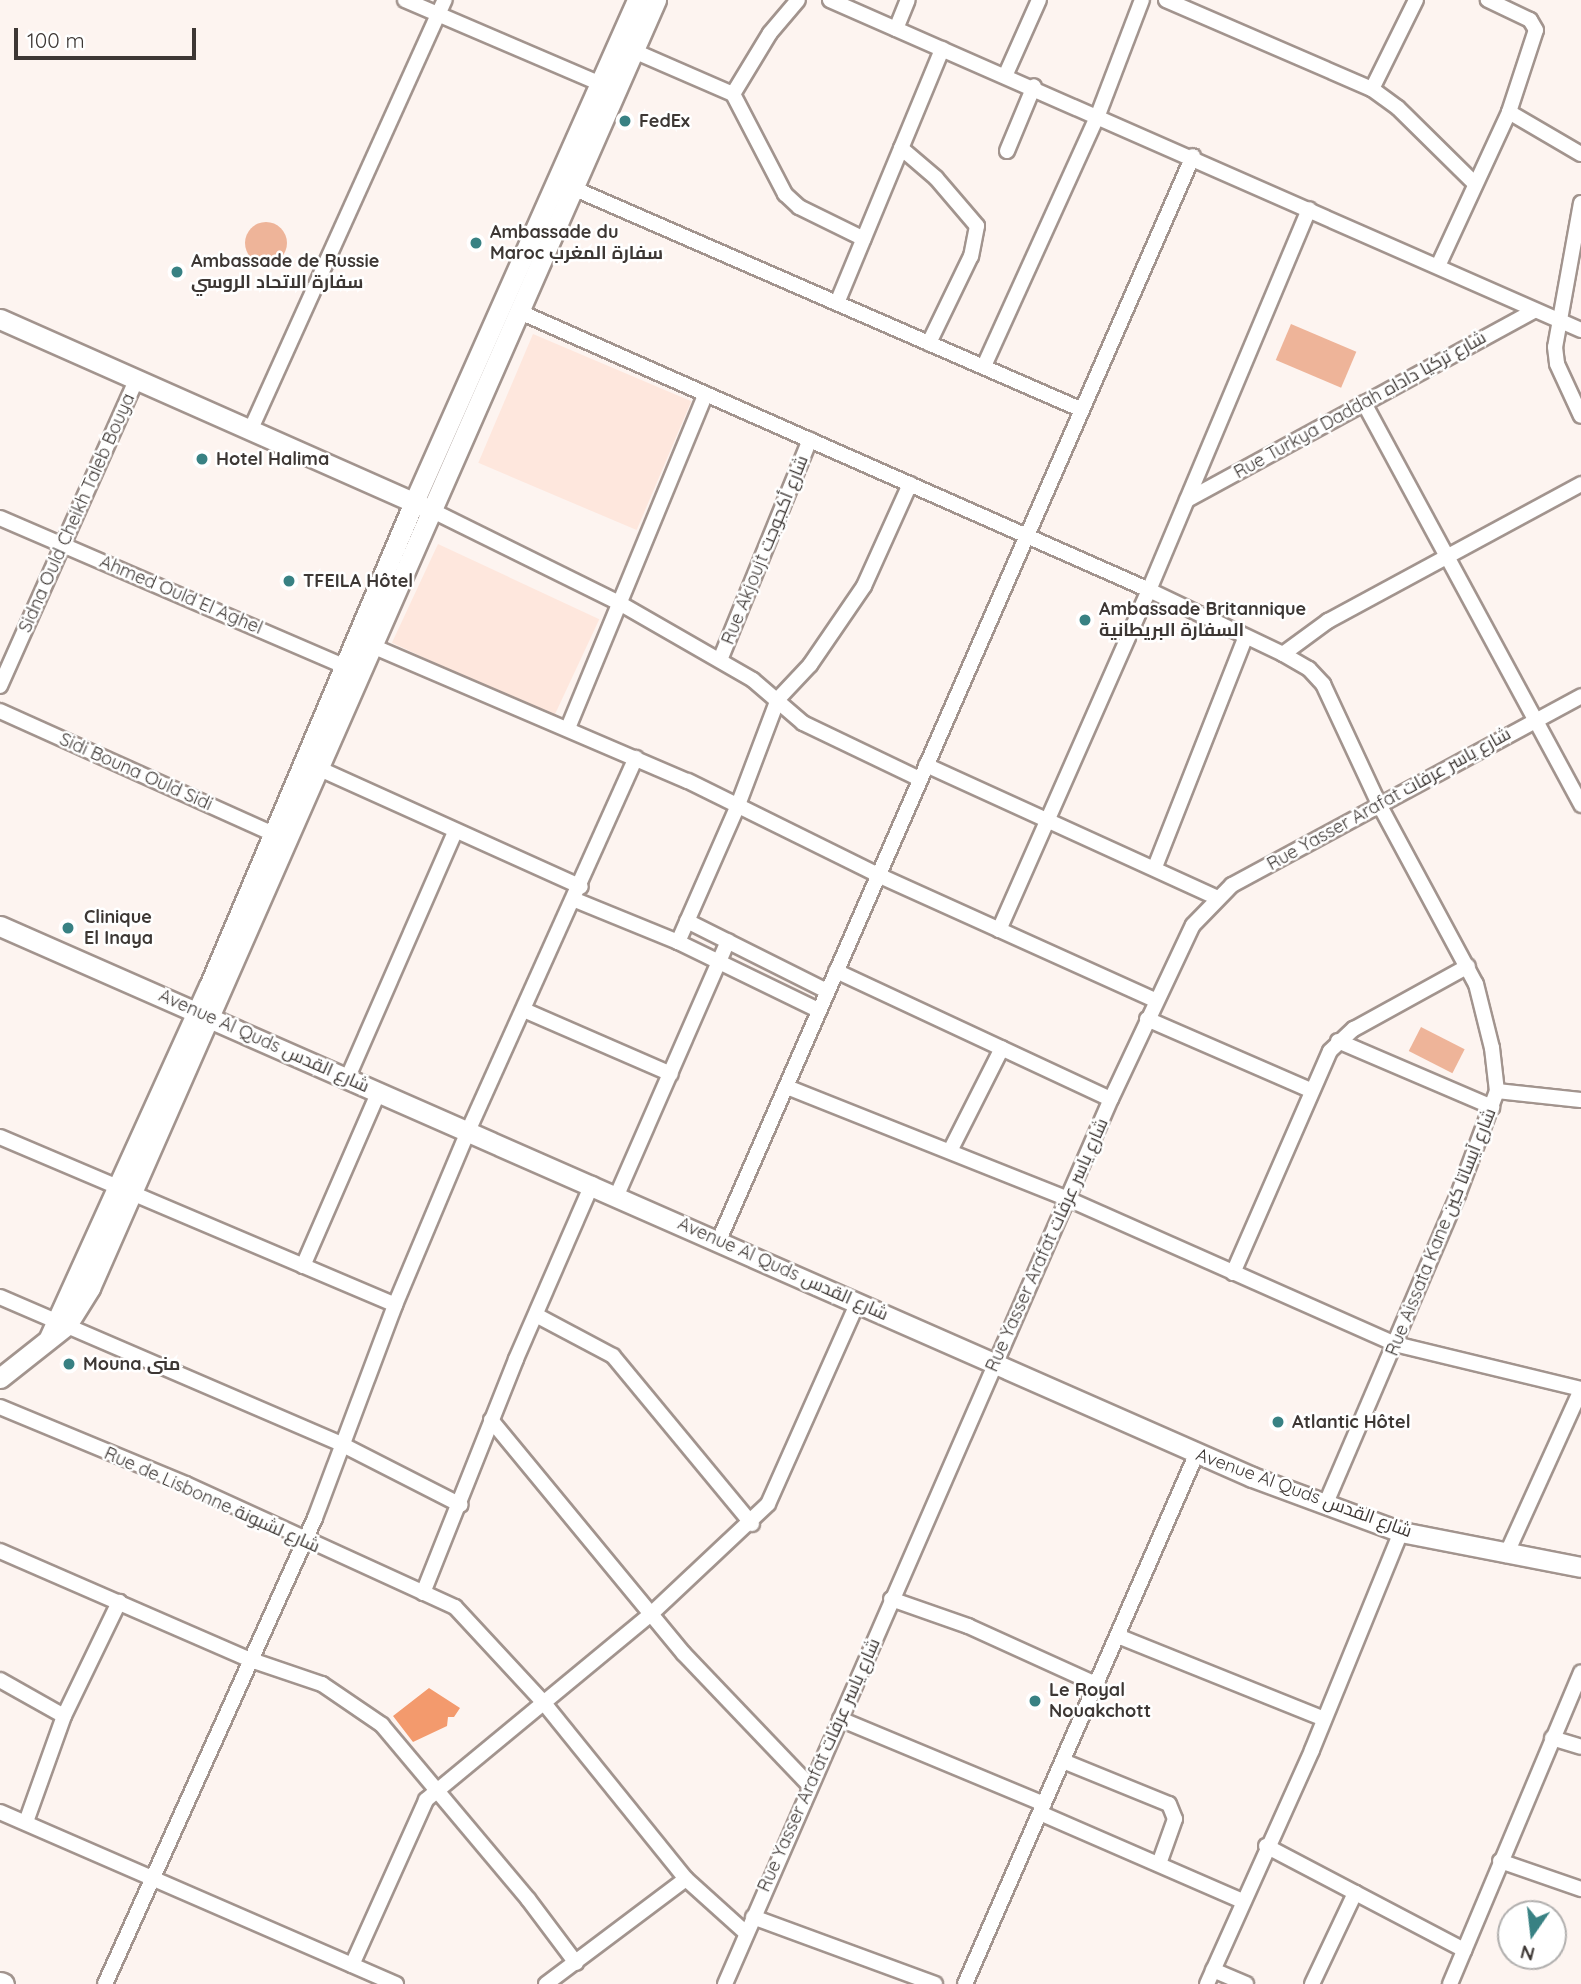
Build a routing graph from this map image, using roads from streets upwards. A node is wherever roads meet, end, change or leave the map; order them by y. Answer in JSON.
{"nodes":[{"id":1,"x":405,"y":0,"type":"edge"},
{"id":2,"x":445,"y":0,"type":"edge"},
{"id":3,"x":636,"y":0,"type":"edge"},
{"id":4,"x":656,"y":0,"type":"edge"},
{"id":5,"x":798,"y":0,"type":"edge"},
{"id":6,"x":830,"y":0,"type":"edge"},
{"id":7,"x":908,"y":0,"type":"edge"},
{"id":8,"x":1040,"y":0,"type":"edge"},
{"id":9,"x":1142,"y":0,"type":"edge"},
{"id":10,"x":1166,"y":0,"type":"edge"},
{"id":11,"x":1416,"y":0,"type":"edge"},
{"id":12,"x":1488,"y":0,"type":"edge"},
{"id":13,"x":438,"y":15,"type":"junction"},
{"id":14,"x":896,"y":29,"type":"junction"},
{"id":15,"x":942,"y":49,"type":"junction"},
{"id":16,"x":634,"y":51,"type":"junction"},
{"id":17,"x":1006,"y":75,"type":"junction"},
{"id":18,"x":599,"y":83,"type":"junction"},
{"id":19,"x":1034,"y":86,"type":"junction"},
{"id":20,"x":1372,"y":89,"type":"junction"},
{"id":21,"x":733,"y":94,"type":"junction"},
{"id":22,"x":1509,"y":112,"type":"junction"},
{"id":23,"x":1098,"y":115,"type":"junction"},
{"id":24,"x":901,"y":148,"type":"junction"},
{"id":25,"x":1007,"y":151,"type":"dead end"},
{"id":26,"x":1581,"y":154,"type":"edge"},
{"id":27,"x":1193,"y":156,"type":"junction"},
{"id":28,"x":1475,"y":184,"type":"junction"},
{"id":29,"x":575,"y":189,"type":"junction"},
{"id":30,"x":1581,"y":203,"type":"edge"},
{"id":31,"x":1309,"y":209,"type":"junction"},
{"id":32,"x":864,"y":239,"type":"junction"},
{"id":33,"x":1438,"y":265,"type":"junction"},
{"id":34,"x":837,"y":303,"type":"junction"},
{"id":35,"x":1534,"y":311,"type":"junction"},
{"id":36,"x":520,"y":312,"type":"junction"},
{"id":37,"x":0,"y":319,"type":"edge"},
{"id":38,"x":1561,"y":321,"type":"junction"},
{"id":39,"x":1581,"y":330,"type":"edge"},
{"id":40,"x":929,"y":343,"type":"junction"},
{"id":41,"x":984,"y":366,"type":"junction"},
{"id":42,"x":137,"y":378,"type":"junction"},
{"id":43,"x":706,"y":394,"type":"junction"},
{"id":44,"x":1364,"y":403,"type":"junction"},
{"id":45,"x":1080,"y":409,"type":"junction"},
{"id":46,"x":1581,"y":416,"type":"edge"},
{"id":47,"x":250,"y":431,"type":"junction"},
{"id":48,"x":810,"y":440,"type":"junction"},
{"id":49,"x":910,"y":484,"type":"junction"},
{"id":50,"x":1581,"y":484,"type":"edge"},
{"id":51,"x":1187,"y":500,"type":"junction"},
{"id":52,"x":414,"y":502,"type":"junction"},
{"id":53,"x":435,"y":512,"type":"junction"},
{"id":54,"x":0,"y":518,"type":"edge"},
{"id":55,"x":1027,"y":536,"type":"junction"},
{"id":56,"x":63,"y":544,"type":"junction"},
{"id":57,"x":1446,"y":560,"type":"junction"},
{"id":58,"x":1149,"y":590,"type":"junction"},
{"id":59,"x":621,"y":604,"type":"junction"},
{"id":60,"x":1245,"y":639,"type":"junction"},
{"id":61,"x":364,"y":643,"type":"junction"},
{"id":62,"x":1283,"y":654,"type":"junction"},
{"id":63,"x":720,"y":660,"type":"junction"},
{"id":64,"x":352,"y":670,"type":"junction"},
{"id":65,"x":0,"y":686,"type":"edge"},
{"id":66,"x":1581,"y":696,"type":"edge"},
{"id":67,"x":778,"y":699,"type":"junction"},
{"id":68,"x":0,"y":712,"type":"edge"},
{"id":69,"x":1534,"y":721,"type":"junction"},
{"id":70,"x":568,"y":728,"type":"junction"},
{"id":71,"x":636,"y":758,"type":"junction"},
{"id":72,"x":926,"y":765,"type":"junction"},
{"id":73,"x":320,"y":769,"type":"junction"},
{"id":74,"x":920,"y":779,"type":"junction"},
{"id":75,"x":738,"y":805,"type":"junction"},
{"id":76,"x":1380,"y":806,"type":"junction"},
{"id":77,"x":1581,"y":806,"type":"edge"},
{"id":78,"x":1049,"y":818,"type":"junction"},
{"id":79,"x":455,"y":832,"type":"junction"},
{"id":80,"x":272,"y":833,"type":"junction"},
{"id":81,"x":1155,"y":867,"type":"junction"},
{"id":82,"x":878,"y":875,"type":"junction"},
{"id":83,"x":578,"y":893,"type":"junction"},
{"id":84,"x":1216,"y":897,"type":"junction"},
{"id":85,"x":687,"y":921,"type":"junction"},
{"id":86,"x":0,"y":926,"type":"edge"},
{"id":87,"x":999,"y":930,"type":"junction"},
{"id":88,"x":728,"y":941,"type":"junction"},
{"id":89,"x":678,"y":942,"type":"junction"},
{"id":90,"x":718,"y":962,"type":"junction"},
{"id":91,"x":1468,"y":966,"type":"junction"},
{"id":92,"x":836,"y":971,"type":"junction"},
{"id":93,"x":827,"y":991,"type":"junction"},
{"id":94,"x":1155,"y":1000,"type":"junction"},
{"id":95,"x":524,"y":1010,"type":"junction"},
{"id":96,"x":818,"y":1010,"type":"junction"},
{"id":97,"x":204,"y":1015,"type":"junction"},
{"id":98,"x":1147,"y":1019,"type":"junction"},
{"id":99,"x":1338,"y":1041,"type":"junction"},
{"id":100,"x":1002,"y":1048,"type":"junction"},
{"id":101,"x":671,"y":1074,"type":"junction"},
{"id":102,"x":348,"y":1077,"type":"junction"},
{"id":103,"x":787,"y":1087,"type":"junction"},
{"id":104,"x":1310,"y":1090,"type":"junction"},
{"id":105,"x":379,"y":1091,"type":"junction"},
{"id":106,"x":1497,"y":1091,"type":"junction"},
{"id":107,"x":1111,"y":1099,"type":"junction"},
{"id":108,"x":1581,"y":1100,"type":"edge"},
{"id":109,"x":1492,"y":1107,"type":"junction"},
{"id":110,"x":469,"y":1129,"type":"junction"},
{"id":111,"x":0,"y":1137,"type":"edge"},
{"id":112,"x":950,"y":1151,"type":"junction"},
{"id":113,"x":593,"y":1184,"type":"junction"},
{"id":114,"x":124,"y":1190,"type":"junction"},
{"id":115,"x":617,"y":1195,"type":"junction"},
{"id":116,"x":1068,"y":1199,"type":"junction"},
{"id":117,"x":719,"y":1240,"type":"junction"},
{"id":118,"x":303,"y":1266,"type":"junction"},
{"id":119,"x":1233,"y":1273,"type":"junction"},
{"id":120,"x":0,"y":1297,"type":"edge"},
{"id":121,"x":858,"y":1302,"type":"junction"},
{"id":122,"x":395,"y":1305,"type":"junction"},
{"id":123,"x":536,"y":1315,"type":"junction"},
{"id":124,"x":57,"y":1328,"type":"junction"},
{"id":125,"x":1395,"y":1345,"type":"junction"},
{"id":126,"x":995,"y":1363,"type":"junction"},
{"id":127,"x":0,"y":1378,"type":"edge"},
{"id":128,"x":1581,"y":1389,"type":"edge"},
{"id":129,"x":0,"y":1407,"type":"edge"},
{"id":130,"x":491,"y":1420,"type":"junction"},
{"id":131,"x":343,"y":1445,"type":"junction"},
{"id":132,"x":1196,"y":1455,"type":"junction"},
{"id":133,"x":461,"y":1505,"type":"junction"},
{"id":134,"x":1325,"y":1505,"type":"junction"},
{"id":135,"x":752,"y":1524,"type":"junction"},
{"id":136,"x":1401,"y":1532,"type":"junction"},
{"id":137,"x":303,"y":1540,"type":"junction"},
{"id":138,"x":0,"y":1551,"type":"edge"},
{"id":139,"x":1506,"y":1555,"type":"junction"},
{"id":140,"x":1581,"y":1567,"type":"edge"},
{"id":141,"x":423,"y":1593,"type":"junction"},
{"id":142,"x":891,"y":1599,"type":"junction"},
{"id":143,"x":119,"y":1602,"type":"junction"},
{"id":144,"x":652,"y":1613,"type":"junction"},
{"id":145,"x":1118,"y":1636,"type":"junction"},
{"id":146,"x":251,"y":1660,"type":"junction"},
{"id":147,"x":1581,"y":1672,"type":"edge"},
{"id":148,"x":0,"y":1680,"type":"edge"},
{"id":149,"x":1098,"y":1685,"type":"junction"},
{"id":150,"x":544,"y":1703,"type":"junction"},
{"id":151,"x":64,"y":1716,"type":"junction"},
{"id":152,"x":840,"y":1719,"type":"junction"},
{"id":153,"x":1324,"y":1719,"type":"junction"},
{"id":154,"x":1552,"y":1738,"type":"junction"},
{"id":155,"x":1581,"y":1747,"type":"edge"},
{"id":156,"x":1063,"y":1762,"type":"junction"},
{"id":157,"x":810,"y":1786,"type":"junction"},
{"id":158,"x":438,"y":1788,"type":"junction"},
{"id":159,"x":1042,"y":1808,"type":"junction"},
{"id":160,"x":0,"y":1812,"type":"edge"},
{"id":161,"x":26,"y":1822,"type":"junction"},
{"id":162,"x":1266,"y":1846,"type":"junction"},
{"id":163,"x":1500,"y":1861,"type":"junction"},
{"id":164,"x":1159,"y":1864,"type":"junction"},
{"id":165,"x":686,"y":1879,"type":"junction"},
{"id":166,"x":153,"y":1880,"type":"junction"},
{"id":167,"x":1581,"y":1889,"type":"edge"},
{"id":168,"x":1355,"y":1893,"type":"junction"},
{"id":169,"x":1242,"y":1901,"type":"junction"},
{"id":170,"x":753,"y":1917,"type":"junction"},
{"id":171,"x":746,"y":1933,"type":"junction"},
{"id":172,"x":1464,"y":1950,"type":"junction"},
{"id":173,"x":576,"y":1963,"type":"junction"},
{"id":174,"x":352,"y":1965,"type":"junction"},
{"id":175,"x":1210,"y":1977,"type":"edge"},
{"id":176,"x":1454,"y":1983,"type":"edge"},
{"id":177,"x":105,"y":1984,"type":"edge"},
{"id":178,"x":396,"y":1984,"type":"edge"},
{"id":179,"x":546,"y":1984,"type":"edge"},
{"id":180,"x":725,"y":1984,"type":"edge"},
{"id":181,"x":935,"y":1984,"type":"edge"},
{"id":182,"x":965,"y":1984,"type":"edge"},
{"id":183,"x":1246,"y":1984,"type":"edge"},
{"id":184,"x":1312,"y":1984,"type":"edge"}],
"edges":[{"from":1,"to":13,"type":"street"},
{"from":2,"to":13,"type":"street"},
{"from":3,"to":18,"type":"street"},
{"from":4,"to":16,"type":"street"},
{"from":5,"to":21,"type":"street"},
{"from":6,"to":14,"type":"street"},
{"from":7,"to":14,"type":"street"},
{"from":8,"to":17,"type":"street"},
{"from":9,"to":23,"type":"street"},
{"from":10,"to":20,"type":"street"},
{"from":11,"to":20,"type":"street"},
{"from":12,"to":22,"type":"street"},
{"from":13,"to":18,"type":"street"},
{"from":13,"to":47,"type":"street"},
{"from":14,"to":15,"type":"street"},
{"from":15,"to":17,"type":"street"},
{"from":15,"to":24,"type":"street"},
{"from":16,"to":21,"type":"street"},
{"from":16,"to":29,"type":"street"},
{"from":17,"to":19,"type":"street"},
{"from":18,"to":52,"type":"street"},
{"from":19,"to":23,"type":"street"},
{"from":19,"to":25,"type":"street"},
{"from":20,"to":28,"type":"street"},
{"from":21,"to":32,"type":"street"},
{"from":22,"to":26,"type":"street"},
{"from":22,"to":28,"type":"street"},
{"from":23,"to":27,"type":"street"},
{"from":23,"to":41,"type":"street"},
{"from":24,"to":32,"type":"street"},
{"from":24,"to":40,"type":"street"},
{"from":27,"to":31,"type":"street"},
{"from":27,"to":45,"type":"street"},
{"from":28,"to":33,"type":"street"},
{"from":29,"to":34,"type":"street"},
{"from":29,"to":36,"type":"street"},
{"from":30,"to":38,"type":"street"},
{"from":31,"to":33,"type":"street"},
{"from":31,"to":51,"type":"street"},
{"from":32,"to":34,"type":"street"},
{"from":33,"to":35,"type":"street"},
{"from":34,"to":40,"type":"street"},
{"from":35,"to":38,"type":"street"},
{"from":35,"to":44,"type":"street","name":"Rue Turkya Daddah شارع تركيا داداه"},
{"from":36,"to":43,"type":"street","name":"Rue Aissata Kane شارع آيساتا كين"},
{"from":36,"to":53,"type":"street"},
{"from":37,"to":42,"type":"street"},
{"from":38,"to":39,"type":"street"},
{"from":38,"to":46,"type":"street"},
{"from":40,"to":41,"type":"street"},
{"from":41,"to":45,"type":"street"},
{"from":42,"to":47,"type":"street"},
{"from":42,"to":56,"type":"street","name":"Sidna Ould Cheikh Taleb Bouya"},
{"from":43,"to":48,"type":"street","name":"Rue Aissata Kane شارع آيساتا كين"},
{"from":43,"to":59,"type":"street"},
{"from":44,"to":51,"type":"street","name":"Rue Turkya Daddah شارع تركيا داداه"},
{"from":44,"to":57,"type":"street"},
{"from":45,"to":55,"type":"street"},
{"from":47,"to":52,"type":"street"},
{"from":48,"to":49,"type":"street","name":"Rue Aissata Kane شارع آيساتا كين"},
{"from":48,"to":63,"type":"street","name":"Rue Akjoujt شارع أكجوجت"},
{"from":49,"to":55,"type":"street","name":"Rue Aissata Kane شارع آيساتا كين"},
{"from":49,"to":67,"type":"street"},
{"from":50,"to":57,"type":"street"},
{"from":51,"to":58,"type":"street"},
{"from":52,"to":53,"type":"street"},
{"from":52,"to":61,"type":"street"},
{"from":53,"to":59,"type":"street"},
{"from":53,"to":61,"type":"street"},
{"from":54,"to":56,"type":"street","name":"Ahmed Ould El Aghel"},
{"from":55,"to":58,"type":"street","name":"Rue Aissata Kane شارع آيساتا كين"},
{"from":55,"to":72,"type":"street"},
{"from":56,"to":64,"type":"street","name":"Ahmed Ould El Aghel"},
{"from":56,"to":65,"type":"street","name":"Sidna Ould Cheikh Taleb Bouya"},
{"from":57,"to":62,"type":"street"},
{"from":57,"to":69,"type":"street"},
{"from":58,"to":60,"type":"street","name":"Rue Aissata Kane شارع آيساتا كين"},
{"from":58,"to":78,"type":"street"},
{"from":59,"to":63,"type":"street"},
{"from":59,"to":70,"type":"street"},
{"from":60,"to":62,"type":"street","name":"Rue Aissata Kane شارع آيساتا كين"},
{"from":60,"to":81,"type":"street"},
{"from":61,"to":64,"type":"street"},
{"from":61,"to":70,"type":"street"},
{"from":62,"to":76,"type":"street","name":"Rue Aissata Kane شارع آيساتا كين"},
{"from":63,"to":67,"type":"street"},
{"from":64,"to":73,"type":"street"},
{"from":64,"to":80,"type":"street"},
{"from":66,"to":69,"type":"street","name":"Rue Yasser Arafat شارع ياسر عرفات"},
{"from":67,"to":74,"type":"street"},
{"from":67,"to":75,"type":"street"},
{"from":68,"to":80,"type":"street","name":"Sidi Bouna Ould Sidi"},
{"from":69,"to":76,"type":"street","name":"Rue Yasser Arafat شارع ياسر عرفات"},
{"from":69,"to":77,"type":"street"},
{"from":70,"to":71,"type":"street"},
{"from":71,"to":75,"type":"street"},
{"from":71,"to":83,"type":"street"},
{"from":72,"to":74,"type":"street"},
{"from":72,"to":78,"type":"street"},
{"from":73,"to":79,"type":"street"},
{"from":73,"to":97,"type":"street"},
{"from":74,"to":82,"type":"street"},
{"from":75,"to":82,"type":"street"},
{"from":75,"to":85,"type":"street"},
{"from":76,"to":84,"type":"street","name":"Rue Yasser Arafat شارع ياسر عرفات"},
{"from":76,"to":91,"type":"street","name":"Rue Aissata Kane شارع آيساتا كين"},
{"from":78,"to":81,"type":"street"},
{"from":78,"to":87,"type":"street"},
{"from":79,"to":83,"type":"street"},
{"from":79,"to":102,"type":"street"},
{"from":80,"to":97,"type":"street"},
{"from":81,"to":84,"type":"street"},
{"from":82,"to":87,"type":"street"},
{"from":82,"to":92,"type":"street"},
{"from":83,"to":89,"type":"street"},
{"from":83,"to":95,"type":"street"},
{"from":84,"to":94,"type":"street","name":"Rue Yasser Arafat شارع ياسر عرفات"},
{"from":85,"to":88,"type":"street"},
{"from":85,"to":89,"type":"street"},
{"from":86,"to":97,"type":"street","name":"Avenue Al Quds شارع القدس"},
{"from":87,"to":94,"type":"street"},
{"from":88,"to":90,"type":"street"},
{"from":88,"to":93,"type":"street"},
{"from":89,"to":90,"type":"street"},
{"from":90,"to":96,"type":"street"},
{"from":90,"to":101,"type":"street"},
{"from":91,"to":99,"type":"street"},
{"from":91,"to":106,"type":"street","name":"Rue Aissata Kane شارع آيساتا كين"},
{"from":92,"to":93,"type":"street"},
{"from":92,"to":100,"type":"street"},
{"from":93,"to":96,"type":"street"},
{"from":94,"to":98,"type":"street","name":"Rue Yasser Arafat شارع ياسر عرفات"},
{"from":95,"to":101,"type":"street"},
{"from":95,"to":110,"type":"street"},
{"from":96,"to":103,"type":"street"},
{"from":97,"to":102,"type":"street","name":"Avenue Al Quds شارع القدس"},
{"from":97,"to":114,"type":"street"},
{"from":98,"to":104,"type":"street"},
{"from":98,"to":107,"type":"street","name":"Rue Yasser Arafat شارع ياسر عرفات"},
{"from":99,"to":104,"type":"street"},
{"from":99,"to":109,"type":"street"},
{"from":100,"to":107,"type":"street"},
{"from":100,"to":112,"type":"street"},
{"from":101,"to":115,"type":"street"},
{"from":102,"to":105,"type":"street","name":"Avenue Al Quds شارع القدس"},
{"from":103,"to":112,"type":"street"},
{"from":103,"to":117,"type":"street"},
{"from":104,"to":119,"type":"street"},
{"from":105,"to":110,"type":"street","name":"Avenue Al Quds شارع القدس"},
{"from":105,"to":118,"type":"street"},
{"from":106,"to":108,"type":"street"},
{"from":106,"to":109,"type":"street","name":"Rue Aissata Kane شارع آيساتا كين"},
{"from":107,"to":116,"type":"street","name":"Rue Yasser Arafat شارع ياسر عرفات"},
{"from":109,"to":125,"type":"street","name":"Rue Aissata Kane شارع آيساتا كين"},
{"from":110,"to":113,"type":"street","name":"Avenue Al Quds شارع القدس"},
{"from":110,"to":122,"type":"street"},
{"from":111,"to":114,"type":"street"},
{"from":112,"to":116,"type":"street"},
{"from":113,"to":115,"type":"street","name":"Avenue Al Quds شارع القدس"},
{"from":113,"to":123,"type":"street"},
{"from":114,"to":118,"type":"street"},
{"from":114,"to":124,"type":"street"},
{"from":115,"to":117,"type":"street","name":"Avenue Al Quds شارع القدس"},
{"from":116,"to":119,"type":"street"},
{"from":116,"to":126,"type":"street","name":"Rue Yasser Arafat شارع ياسر عرفات"},
{"from":117,"to":121,"type":"street","name":"Avenue Al Quds شارع القدس"},
{"from":118,"to":122,"type":"street"},
{"from":119,"to":125,"type":"street"},
{"from":120,"to":124,"type":"street"},
{"from":121,"to":126,"type":"street","name":"Avenue Al Quds شارع القدس"},
{"from":121,"to":135,"type":"street"},
{"from":122,"to":131,"type":"street"},
{"from":123,"to":130,"type":"street"},
{"from":123,"to":135,"type":"street"},
{"from":124,"to":127,"type":"street"},
{"from":124,"to":131,"type":"street"},
{"from":125,"to":128,"type":"street"},
{"from":125,"to":134,"type":"street","name":"Rue Aissata Kane شارع آيساتا كين"},
{"from":126,"to":132,"type":"street","name":"Avenue Al Quds شارع القدس"},
{"from":126,"to":142,"type":"street","name":"Rue Yasser Arafat شارع ياسر عرفات"},
{"from":128,"to":139,"type":"street"},
{"from":129,"to":137,"type":"street","name":"Rue de Lisbonne شارع لشبونة"},
{"from":130,"to":133,"type":"street"},
{"from":130,"to":144,"type":"street"},
{"from":131,"to":133,"type":"street"},
{"from":131,"to":137,"type":"street"},
{"from":132,"to":134,"type":"street","name":"Avenue Al Quds شارع القدس"},
{"from":132,"to":145,"type":"street"},
{"from":133,"to":141,"type":"street"},
{"from":134,"to":136,"type":"street","name":"Avenue Al Quds شارع القدس"},
{"from":135,"to":144,"type":"street"},
{"from":136,"to":139,"type":"street","name":"Avenue Al Quds شارع القدس"},
{"from":136,"to":153,"type":"street"},
{"from":137,"to":141,"type":"street","name":"Rue de Lisbonne شارع لشبونة"},
{"from":137,"to":146,"type":"street"},
{"from":138,"to":143,"type":"street"},
{"from":139,"to":140,"type":"street","name":"Avenue Al Quds شارع القدس"},
{"from":141,"to":150,"type":"street","name":"Rue de Lisbonne شارع لشبونة"},
{"from":142,"to":149,"type":"street"},
{"from":142,"to":152,"type":"street","name":"Rue Yasser Arafat شارع ياسر عرفات"},
{"from":143,"to":146,"type":"street"},
{"from":143,"to":151,"type":"street"},
{"from":144,"to":150,"type":"street"},
{"from":144,"to":157,"type":"street"},
{"from":145,"to":149,"type":"street"},
{"from":145,"to":153,"type":"street"},
{"from":146,"to":158,"type":"street"},
{"from":146,"to":166,"type":"street"},
{"from":147,"to":154,"type":"street"},
{"from":148,"to":151,"type":"street"},
{"from":149,"to":156,"type":"street"},
{"from":150,"to":158,"type":"street"},
{"from":150,"to":165,"type":"street","name":"Rue de Lisbonne شارع لشبونة"},
{"from":151,"to":161,"type":"street"},
{"from":152,"to":157,"type":"street","name":"Rue Yasser Arafat شارع ياسر عرفات"},
{"from":152,"to":159,"type":"street"},
{"from":153,"to":162,"type":"street"},
{"from":154,"to":155,"type":"street"},
{"from":154,"to":163,"type":"street"},
{"from":156,"to":159,"type":"street"},
{"from":156,"to":164,"type":"street"},
{"from":157,"to":170,"type":"street","name":"Rue Yasser Arafat شارع ياسر عرفات"},
{"from":158,"to":173,"type":"street"},
{"from":158,"to":174,"type":"street"},
{"from":159,"to":164,"type":"street"},
{"from":159,"to":182,"type":"street"},
{"from":160,"to":161,"type":"street"},
{"from":161,"to":166,"type":"street"},
{"from":162,"to":168,"type":"street"},
{"from":162,"to":169,"type":"street"},
{"from":163,"to":167,"type":"street"},
{"from":163,"to":172,"type":"street"},
{"from":164,"to":169,"type":"street"},
{"from":165,"to":171,"type":"street","name":"Rue de Lisbonne شارع لشبونة"},
{"from":165,"to":173,"type":"street"},
{"from":166,"to":174,"type":"street"},
{"from":166,"to":177,"type":"street"},
{"from":168,"to":172,"type":"street"},
{"from":168,"to":184,"type":"street"},
{"from":169,"to":175,"type":"street"},
{"from":170,"to":171,"type":"street","name":"Rue Yasser Arafat شارع ياسر عرفات"},
{"from":170,"to":181,"type":"street"},
{"from":171,"to":180,"type":"street","name":"Rue Yasser Arafat شارع ياسر عرفات"},
{"from":172,"to":176,"type":"street"},
{"from":173,"to":179,"type":"street"},
{"from":174,"to":178,"type":"street"},
{"from":175,"to":183,"type":"street"}]}
